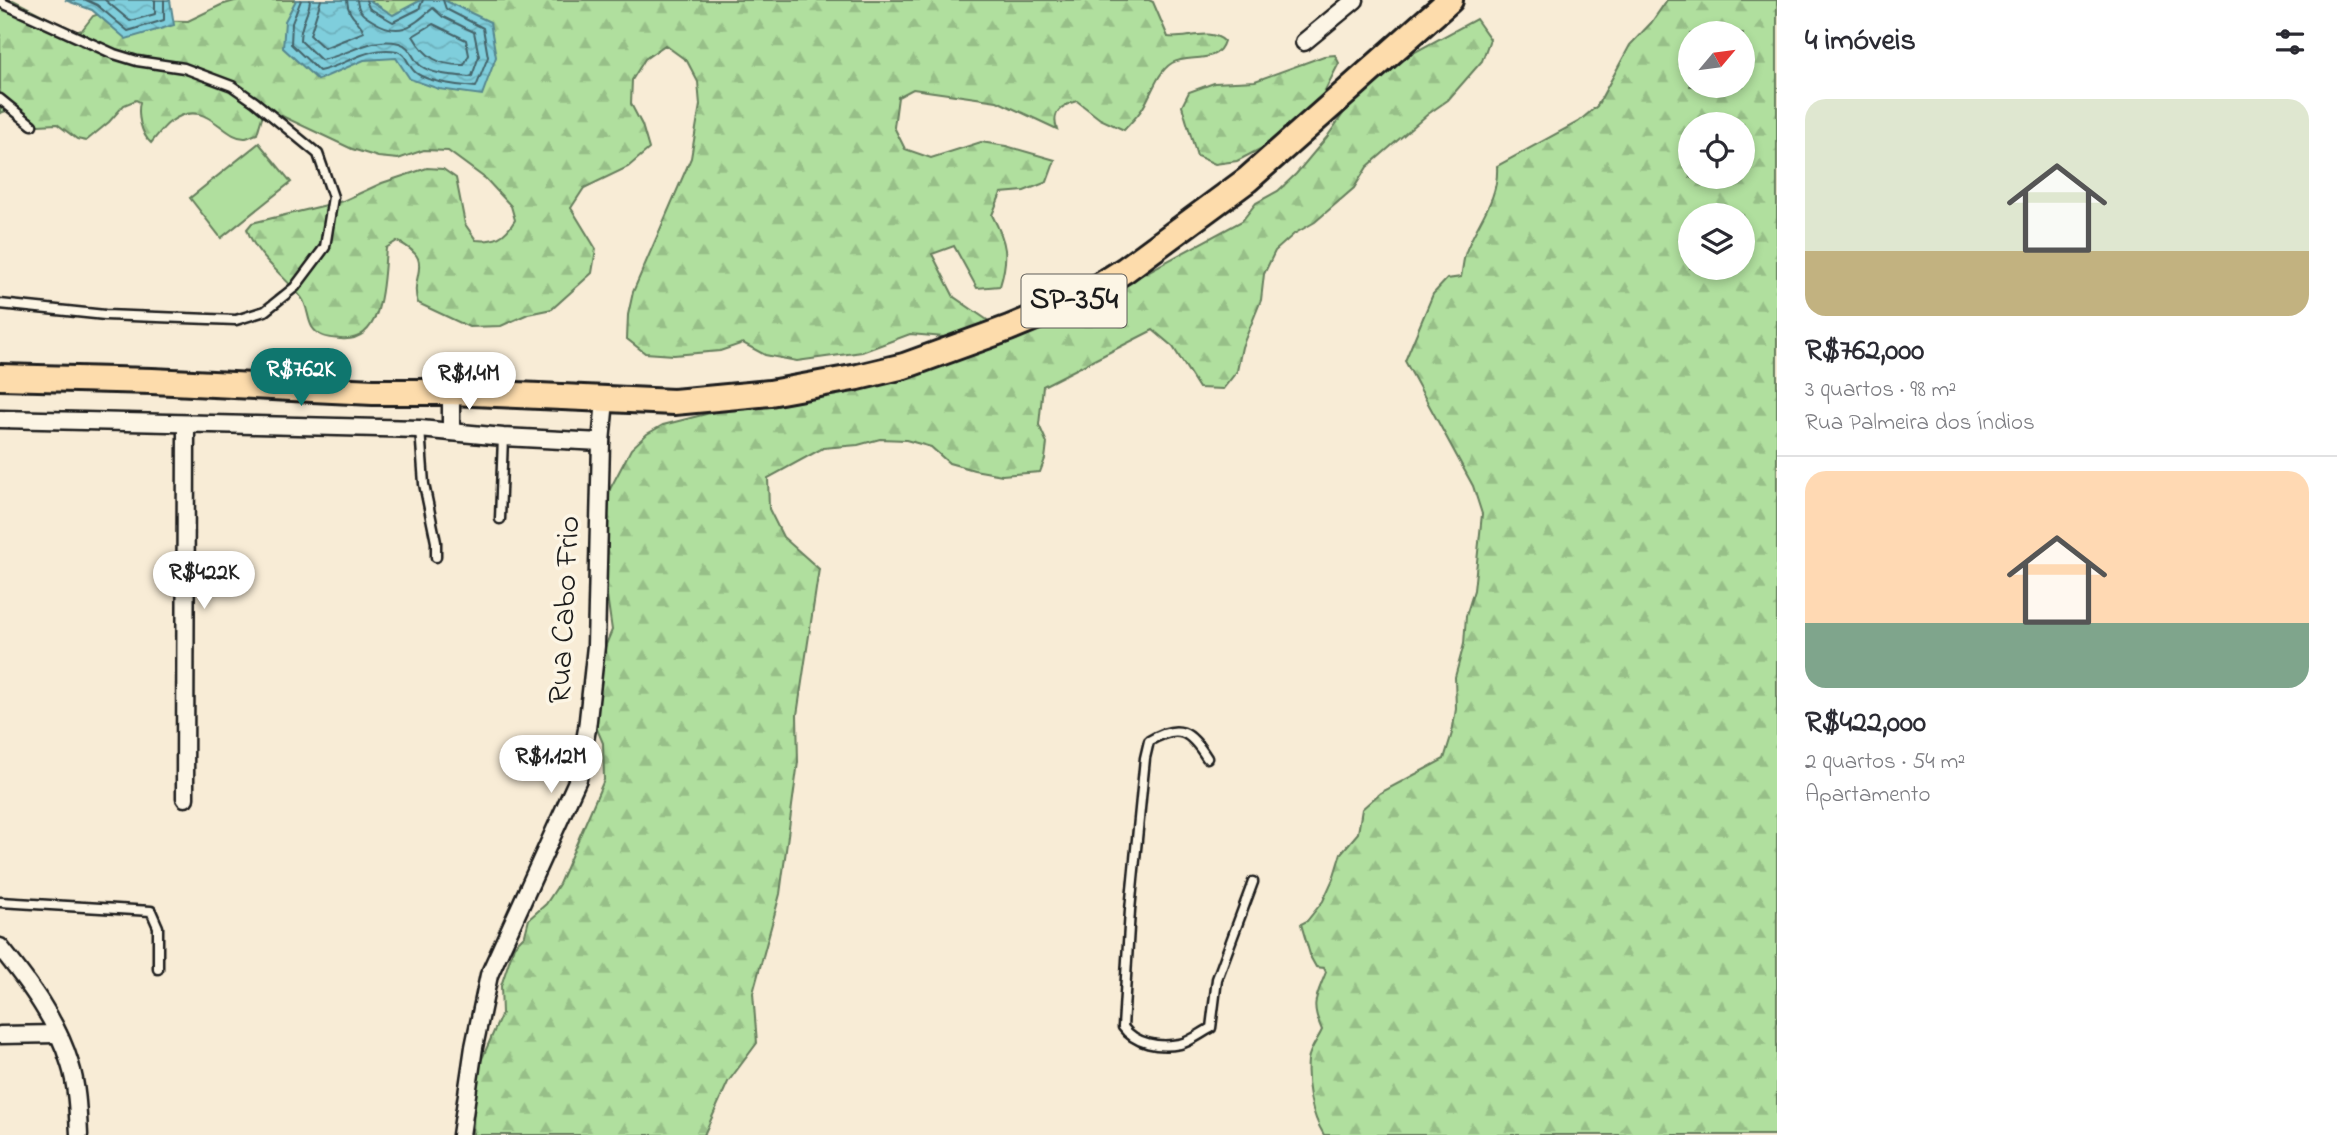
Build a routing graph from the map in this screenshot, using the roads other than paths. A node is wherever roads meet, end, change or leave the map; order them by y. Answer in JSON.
{"nodes":[{"id":1,"x":1450,"y":0,"type":"edge"},
{"id":2,"x":0,"y":2,"type":"edge"},
{"id":3,"x":1348,"y":2,"type":"edge"},
{"id":4,"x":1304,"y":42,"type":"dead end"},
{"id":5,"x":0,"y":99,"type":"edge"},
{"id":6,"x":32,"y":125,"type":"dead end"},
{"id":7,"x":0,"y":304,"type":"edge"},
{"id":8,"x":0,"y":377,"type":"edge"},
{"id":9,"x":451,"y":392,"type":"junction"},
{"id":10,"x":606,"y":401,"type":"junction"},
{"id":11,"x":0,"y":419,"type":"edge"},
{"id":12,"x":186,"y":424,"type":"junction"},
{"id":13,"x":420,"y":429,"type":"junction"},
{"id":14,"x":451,"y":432,"type":"junction"},
{"id":15,"x":503,"y":437,"type":"junction"},
{"id":16,"x":601,"y":442,"type":"junction"},
{"id":17,"x":500,"y":519,"type":"dead end"},
{"id":18,"x":436,"y":557,"type":"dead end"},
{"id":19,"x":1207,"y":758,"type":"dead end"},
{"id":20,"x":185,"y":798,"type":"dead end"},
{"id":21,"x":1253,"y":882,"type":"dead end"},
{"id":22,"x":0,"y":902,"type":"edge"},
{"id":23,"x":0,"y":947,"type":"edge"},
{"id":24,"x":158,"y":969,"type":"dead end"},
{"id":25,"x":58,"y":1034,"type":"junction"},
{"id":26,"x":0,"y":1035,"type":"edge"},
{"id":27,"x":79,"y":1135,"type":"edge"},
{"id":28,"x":461,"y":1135,"type":"edge"}],
"edges":[{"from":1,"to":10,"type":"main road","number":"SP-354"},
{"from":2,"to":7,"type":"lane"},
{"from":3,"to":4,"type":"street"},
{"from":5,"to":6,"type":"lane"},
{"from":8,"to":9,"type":"main road","number":"SP-354"},
{"from":9,"to":10,"type":"main road","number":"SP-354"},
{"from":9,"to":14,"type":"street"},
{"from":10,"to":16,"type":"street","name":"Rua Cabo Frio"},
{"from":11,"to":12,"type":"street"},
{"from":12,"to":13,"type":"street"},
{"from":12,"to":20,"type":"street"},
{"from":13,"to":14,"type":"street"},
{"from":13,"to":18,"type":"lane"},
{"from":14,"to":15,"type":"street"},
{"from":15,"to":16,"type":"street"},
{"from":15,"to":17,"type":"lane"},
{"from":16,"to":28,"type":"street","name":"Rua Cabo Frio"},
{"from":19,"to":21,"type":"lane"},
{"from":22,"to":24,"type":"lane"},
{"from":23,"to":25,"type":"street"},
{"from":25,"to":26,"type":"street"},
{"from":25,"to":27,"type":"street"}]}
